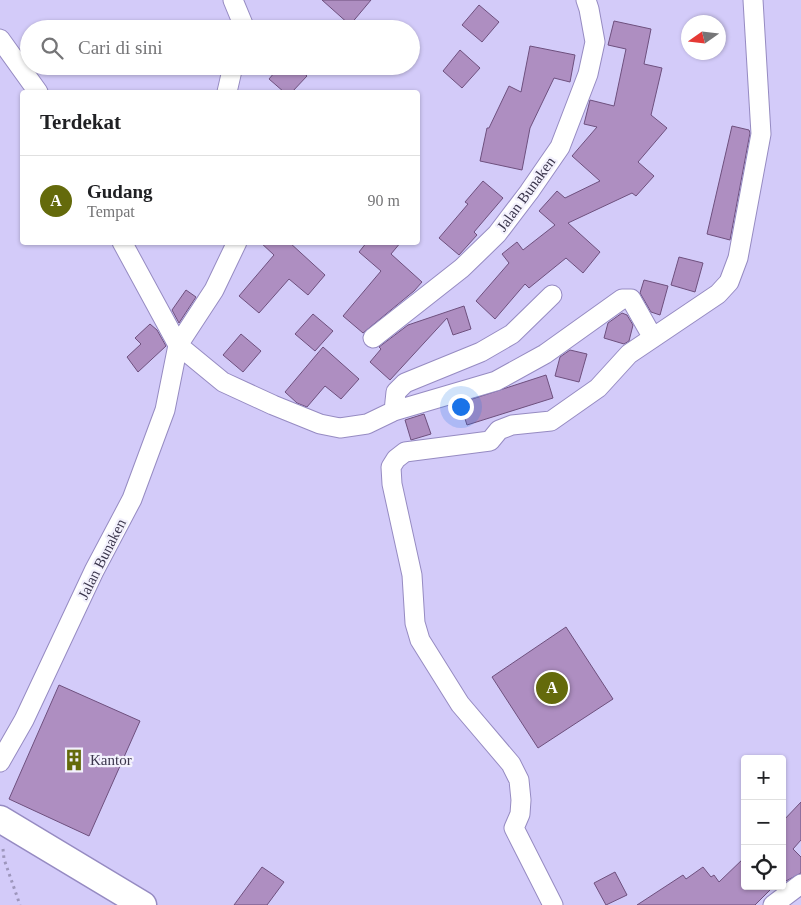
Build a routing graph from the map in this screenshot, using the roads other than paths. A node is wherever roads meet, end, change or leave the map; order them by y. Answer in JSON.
{"nodes":[{"id":1,"x":233,"y":0,"type":"edge"},
{"id":2,"x":586,"y":0,"type":"edge"},
{"id":3,"x":753,"y":0,"type":"edge"},
{"id":4,"x":241,"y":20,"type":"edge"},
{"id":5,"x":0,"y":39,"type":"edge"},
{"id":6,"x":20,"y":67,"type":"edge"},
{"id":7,"x":26,"y":75,"type":"edge"},
{"id":8,"x":231,"y":75,"type":"edge"},
{"id":9,"x":37,"y":90,"type":"edge"},
{"id":10,"x":227,"y":90,"type":"edge"},
{"id":11,"x":124,"y":245,"type":"edge"},
{"id":12,"x":236,"y":245,"type":"edge"},
{"id":13,"x":552,"y":295,"type":"dead end"},
{"id":14,"x":373,"y":338,"type":"dead end"},
{"id":15,"x":653,"y":338,"type":"junction"},
{"id":16,"x":178,"y":346,"type":"junction"},
{"id":17,"x":394,"y":411,"type":"junction"},
{"id":18,"x":0,"y":762,"type":"edge"},
{"id":19,"x":1,"y":831,"type":"edge"},
{"id":20,"x":801,"y":884,"type":"edge"},
{"id":21,"x":144,"y":905,"type":"edge"},
{"id":22,"x":553,"y":905,"type":"edge"},
{"id":23,"x":773,"y":905,"type":"edge"}],
"edges":[{"from":1,"to":4,"type":"street"},
{"from":2,"to":14,"type":"street","name":"Jalan Bunaken"},
{"from":3,"to":15,"type":"street"},
{"from":5,"to":6,"type":"street"},
{"from":7,"to":9,"type":"street"},
{"from":8,"to":10,"type":"street"},
{"from":11,"to":16,"type":"street"},
{"from":12,"to":16,"type":"street","name":"Jalan Bunaken"},
{"from":13,"to":17,"type":"street"},
{"from":15,"to":17,"type":"street"},
{"from":15,"to":22,"type":"street"},
{"from":16,"to":17,"type":"street"},
{"from":16,"to":18,"type":"street","name":"Jalan Bunaken"},
{"from":19,"to":21,"type":"main road"},
{"from":20,"to":23,"type":"street"}]}
